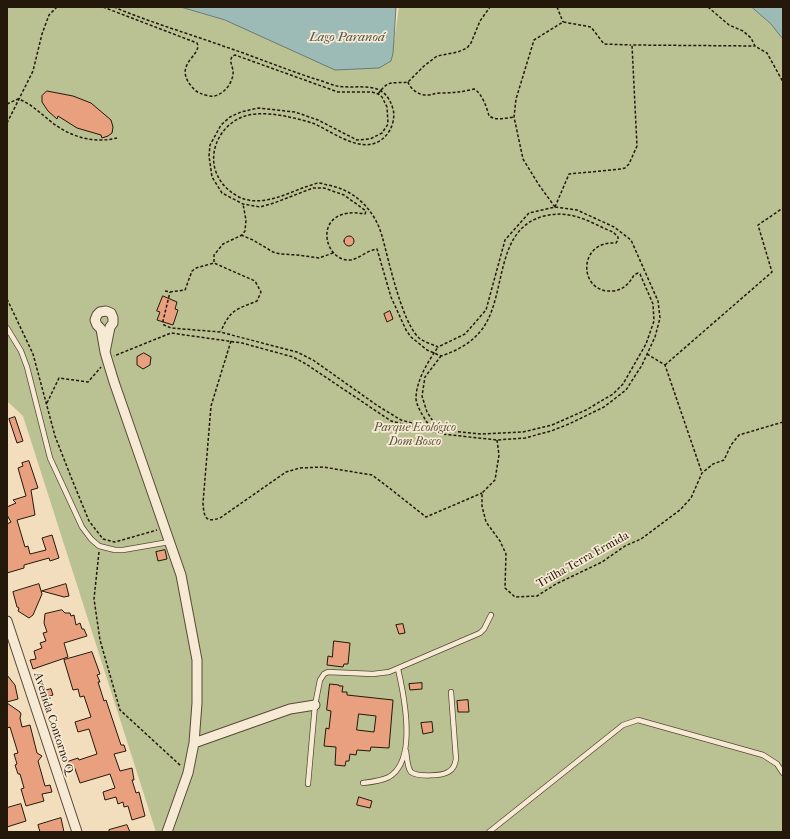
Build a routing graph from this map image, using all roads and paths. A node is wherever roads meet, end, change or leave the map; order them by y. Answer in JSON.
{"nodes":[{"id":1,"x":57,"y":7,"type":"edge"},
{"id":2,"x":103,"y":7,"type":"edge"},
{"id":3,"x":114,"y":7,"type":"edge"},
{"id":4,"x":490,"y":7,"type":"edge"},
{"id":5,"x":557,"y":7,"type":"edge"},
{"id":6,"x":708,"y":7,"type":"edge"},
{"id":7,"x":563,"y":22,"type":"junction"},
{"id":8,"x":632,"y":45,"type":"junction"},
{"id":9,"x":755,"y":46,"type":"junction"},
{"id":10,"x":408,"y":82,"type":"junction"},
{"id":11,"x":783,"y":82,"type":"edge"},
{"id":12,"x":380,"y":91,"type":"junction"},
{"id":13,"x":378,"y":94,"type":"junction"},
{"id":14,"x":18,"y":99,"type":"junction"},
{"id":15,"x":7,"y":104,"type":"edge"},
{"id":16,"x":514,"y":117,"type":"junction"},
{"id":17,"x":7,"y":123,"type":"edge"},
{"id":18,"x":117,"y":138,"type":"dead end"},
{"id":19,"x":243,"y":204,"type":"junction"},
{"id":20,"x":555,"y":207,"type":"junction"},
{"id":21,"x":783,"y":208,"type":"edge"},
{"id":22,"x":241,"y":235,"type":"junction"},
{"id":23,"x":334,"y":253,"type":"junction"},
{"id":24,"x":214,"y":263,"type":"junction"},
{"id":25,"x":165,"y":291,"type":"dead end"},
{"id":26,"x":170,"y":292,"type":"junction"},
{"id":27,"x":7,"y":299,"type":"edge"},
{"id":28,"x":110,"y":327,"type":"junction"},
{"id":29,"x":7,"y":328,"type":"edge"},
{"id":30,"x":101,"y":329,"type":"junction"},
{"id":31,"x":220,"y":332,"type":"junction"},
{"id":32,"x":231,"y":341,"type":"junction"},
{"id":33,"x":438,"y":347,"type":"junction"},
{"id":34,"x":434,"y":353,"type":"junction"},
{"id":35,"x":647,"y":354,"type":"junction"},
{"id":36,"x":106,"y":356,"type":"junction"},
{"id":37,"x":441,"y":356,"type":"junction"},
{"id":38,"x":665,"y":365,"type":"junction"},
{"id":39,"x":47,"y":403,"type":"junction"},
{"id":40,"x":783,"y":422,"type":"edge"},
{"id":41,"x":430,"y":427,"type":"junction"},
{"id":42,"x":439,"y":430,"type":"junction"},
{"id":43,"x":433,"y":432,"type":"junction"},
{"id":44,"x":497,"y":440,"type":"junction"},
{"id":45,"x":702,"y":473,"type":"junction"},
{"id":46,"x":482,"y":493,"type":"junction"},
{"id":47,"x":164,"y":527,"type":"junction"},
{"id":48,"x":169,"y":542,"type":"junction"},
{"id":49,"x":99,"y":546,"type":"junction"},
{"id":50,"x":491,"y":614,"type":"dead end"},
{"id":51,"x":7,"y":621,"type":"edge"},
{"id":52,"x":398,"y":669,"type":"junction"},
{"id":53,"x":452,"y":692,"type":"dead end"},
{"id":54,"x":315,"y":705,"type":"junction"},
{"id":55,"x":194,"y":744,"type":"junction"},
{"id":56,"x":406,"y":751,"type":"junction"},
{"id":57,"x":188,"y":773,"type":"junction"},
{"id":58,"x":783,"y":773,"type":"edge"},
{"id":59,"x":362,"y":783,"type":"dead end"},
{"id":60,"x":308,"y":784,"type":"dead end"},
{"id":61,"x":76,"y":832,"type":"edge"},
{"id":62,"x":167,"y":832,"type":"edge"},
{"id":63,"x":488,"y":832,"type":"edge"}],
"edges":[{"from":1,"to":14,"type":"path"},
{"from":2,"to":13,"type":"path"},
{"from":3,"to":12,"type":"path"},
{"from":4,"to":10,"type":"path"},
{"from":5,"to":7,"type":"path"},
{"from":6,"to":9,"type":"path"},
{"from":7,"to":8,"type":"path"},
{"from":7,"to":16,"type":"path"},
{"from":8,"to":9,"type":"path"},
{"from":8,"to":20,"type":"path"},
{"from":9,"to":11,"type":"path"},
{"from":10,"to":12,"type":"path"},
{"from":10,"to":16,"type":"path"},
{"from":12,"to":13,"type":"path"},
{"from":12,"to":33,"type":"path"},
{"from":13,"to":19,"type":"path"},
{"from":14,"to":15,"type":"path"},
{"from":14,"to":17,"type":"path"},
{"from":14,"to":18,"type":"path"},
{"from":16,"to":20,"type":"path"},
{"from":19,"to":22,"type":"path"},
{"from":19,"to":23,"type":"path"},
{"from":20,"to":33,"type":"path"},
{"from":20,"to":35,"type":"path"},
{"from":21,"to":38,"type":"path"},
{"from":22,"to":23,"type":"path"},
{"from":22,"to":24,"type":"path"},
{"from":23,"to":34,"type":"path"},
{"from":24,"to":26,"type":"path"},
{"from":24,"to":31,"type":"path"},
{"from":25,"to":26,"type":"path"},
{"from":26,"to":31,"type":"path"},
{"from":27,"to":39,"type":"path"},
{"from":28,"to":30,"type":"street"},
{"from":28,"to":30,"type":"street"},
{"from":28,"to":36,"type":"street"},
{"from":29,"to":49,"type":"lane"},
{"from":30,"to":36,"type":"street"},
{"from":31,"to":41,"type":"path"},
{"from":32,"to":36,"type":"path"},
{"from":32,"to":43,"type":"path"},
{"from":32,"to":46,"type":"path"},
{"from":33,"to":34,"type":"path"},
{"from":34,"to":37,"type":"path"},
{"from":34,"to":41,"type":"path"},
{"from":35,"to":38,"type":"path"},
{"from":35,"to":44,"type":"path"},
{"from":36,"to":39,"type":"path"},
{"from":36,"to":47,"type":"street"},
{"from":37,"to":42,"type":"path"},
{"from":37,"to":42,"type":"path"},
{"from":38,"to":45,"type":"path"},
{"from":39,"to":47,"type":"path"},
{"from":40,"to":45,"type":"path"},
{"from":41,"to":42,"type":"path"},
{"from":41,"to":43,"type":"path"},
{"from":43,"to":44,"type":"path"},
{"from":44,"to":46,"type":"path"},
{"from":45,"to":46,"type":"path","name":"Trilha Terra Ermida"},
{"from":47,"to":48,"type":"street"},
{"from":48,"to":49,"type":"lane"},
{"from":48,"to":55,"type":"street"},
{"from":49,"to":57,"type":"path"},
{"from":50,"to":52,"type":"lane"},
{"from":51,"to":61,"type":"street","name":"Avenida Contorno Q"},
{"from":52,"to":54,"type":"lane"},
{"from":52,"to":56,"type":"lane"},
{"from":53,"to":56,"type":"lane"},
{"from":54,"to":55,"type":"street"},
{"from":54,"to":60,"type":"lane"},
{"from":55,"to":57,"type":"street"},
{"from":56,"to":59,"type":"lane"},
{"from":57,"to":62,"type":"street"},
{"from":58,"to":63,"type":"lane"}]}
